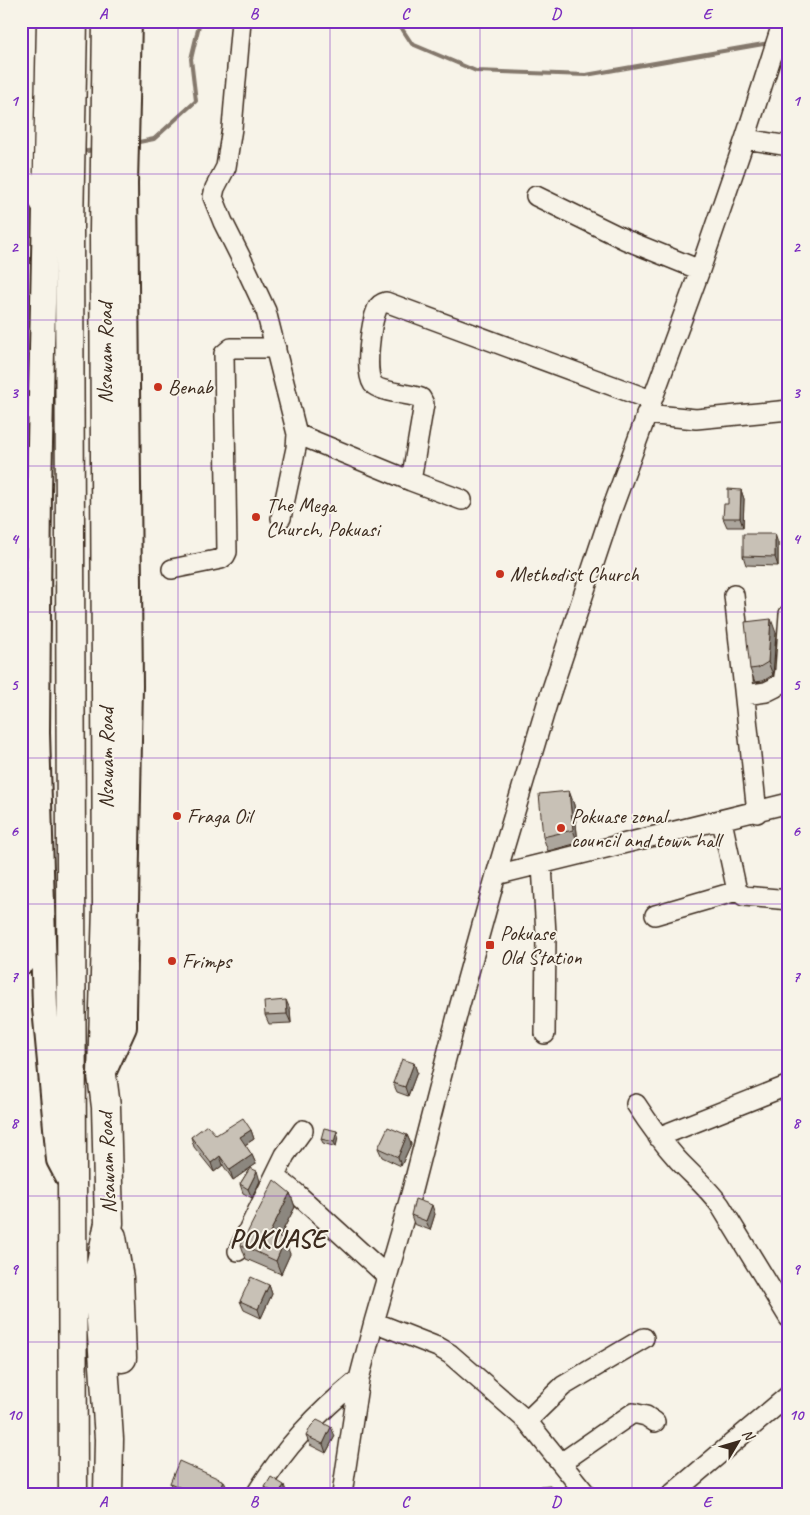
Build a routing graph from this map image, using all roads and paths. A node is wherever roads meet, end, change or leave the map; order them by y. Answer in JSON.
{"nodes":[{"id":1,"x":26,"y":21,"type":"edge"},
{"id":2,"x":49,"y":21,"type":"edge"},
{"id":3,"x":73,"y":21,"type":"edge"},
{"id":4,"x":107,"y":21,"type":"edge"},
{"id":5,"x":129,"y":21,"type":"edge"},
{"id":6,"x":241,"y":21,"type":"edge"},
{"id":7,"x":781,"y":26,"type":"edge"},
{"id":8,"x":47,"y":137,"type":"junction"},
{"id":9,"x":745,"y":139,"type":"junction"},
{"id":10,"x":115,"y":144,"type":"junction"},
{"id":11,"x":789,"y":146,"type":"edge"},
{"id":12,"x":46,"y":178,"type":"junction"},
{"id":13,"x":536,"y":196,"type":"dead end"},
{"id":14,"x":700,"y":270,"type":"junction"},
{"id":15,"x":276,"y":348,"type":"junction"},
{"id":16,"x":649,"y":407,"type":"junction"},
{"id":17,"x":789,"y":410,"type":"edge"},
{"id":18,"x":297,"y":434,"type":"junction"},
{"id":19,"x":411,"y":481,"type":"junction"},
{"id":20,"x":462,"y":500,"type":"dead end"},
{"id":21,"x":281,"y":518,"type":"dead end"},
{"id":22,"x":172,"y":568,"type":"dead end"},
{"id":23,"x":734,"y":595,"type":"dead end"},
{"id":24,"x":789,"y":614,"type":"edge"},
{"id":25,"x":745,"y":695,"type":"junction"},
{"id":26,"x":789,"y":804,"type":"edge"},
{"id":27,"x":757,"y":813,"type":"junction"},
{"id":28,"x":722,"y":821,"type":"junction"},
{"id":29,"x":21,"y":829,"type":"edge"},
{"id":30,"x":542,"y":865,"type":"junction"},
{"id":31,"x":496,"y":876,"type":"junction"},
{"id":32,"x":737,"y":891,"type":"junction"},
{"id":33,"x":789,"y":900,"type":"edge"},
{"id":34,"x":43,"y":915,"type":"junction"},
{"id":35,"x":655,"y":915,"type":"dead end"},
{"id":36,"x":24,"y":964,"type":"dead end"},
{"id":37,"x":71,"y":971,"type":"junction"},
{"id":38,"x":545,"y":1034,"type":"dead end"},
{"id":39,"x":789,"y":1085,"type":"edge"},
{"id":40,"x":636,"y":1104,"type":"dead end"},
{"id":41,"x":303,"y":1130,"type":"dead end"},
{"id":42,"x":658,"y":1137,"type":"junction"},
{"id":43,"x":275,"y":1176,"type":"junction"},
{"id":44,"x":71,"y":1182,"type":"junction"},
{"id":45,"x":109,"y":1223,"type":"junction"},
{"id":46,"x":238,"y":1251,"type":"dead end"},
{"id":47,"x":387,"y":1276,"type":"junction"},
{"id":48,"x":789,"y":1318,"type":"edge"},
{"id":49,"x":374,"y":1322,"type":"junction"},
{"id":50,"x":644,"y":1338,"type":"dead end"},
{"id":51,"x":359,"y":1379,"type":"junction"},
{"id":52,"x":789,"y":1396,"type":"edge"},
{"id":53,"x":527,"y":1421,"type":"junction"},
{"id":54,"x":655,"y":1422,"type":"dead end"},
{"id":55,"x":561,"y":1463,"type":"junction"},
{"id":56,"x":73,"y":1494,"type":"edge"},
{"id":57,"x":108,"y":1494,"type":"edge"},
{"id":58,"x":124,"y":1494,"type":"edge"},
{"id":59,"x":256,"y":1494,"type":"edge"},
{"id":60,"x":342,"y":1494,"type":"edge"},
{"id":61,"x":586,"y":1494,"type":"edge"},
{"id":62,"x":672,"y":1494,"type":"edge"}],
"edges":[{"from":1,"to":8,"type":"street"},
{"from":2,"to":8,"type":"main road"},
{"from":3,"to":8,"type":"highway","name":"Nsawam Road"},
{"from":4,"to":10,"type":"highway","name":"Nsawam Road"},
{"from":5,"to":10,"type":"main road"},
{"from":6,"to":15,"type":"street"},
{"from":7,"to":9,"type":"street"},
{"from":8,"to":12,"type":"highway","name":"Nsawam Road"},
{"from":8,"to":12,"type":"street"},
{"from":9,"to":11,"type":"street"},
{"from":9,"to":14,"type":"street"},
{"from":10,"to":45,"type":"highway","name":"Nsawam Road"},
{"from":12,"to":34,"type":"main road"},
{"from":12,"to":37,"type":"highway","name":"Nsawam Road"},
{"from":13,"to":14,"type":"street"},
{"from":14,"to":16,"type":"street"},
{"from":15,"to":18,"type":"street"},
{"from":15,"to":22,"type":"street"},
{"from":16,"to":17,"type":"street"},
{"from":16,"to":19,"type":"street"},
{"from":16,"to":31,"type":"street"},
{"from":18,"to":19,"type":"street"},
{"from":18,"to":21,"type":"street"},
{"from":19,"to":20,"type":"street"},
{"from":23,"to":25,"type":"street"},
{"from":24,"to":25,"type":"street"},
{"from":25,"to":27,"type":"street"},
{"from":26,"to":27,"type":"street"},
{"from":27,"to":28,"type":"street"},
{"from":28,"to":30,"type":"street"},
{"from":28,"to":32,"type":"street"},
{"from":29,"to":36,"type":"street"},
{"from":30,"to":31,"type":"street"},
{"from":30,"to":38,"type":"street"},
{"from":31,"to":47,"type":"street"},
{"from":32,"to":33,"type":"street"},
{"from":32,"to":35,"type":"street"},
{"from":34,"to":37,"type":"main road"},
{"from":34,"to":44,"type":"main road"},
{"from":37,"to":44,"type":"highway","name":"Nsawam Road"},
{"from":39,"to":42,"type":"street"},
{"from":40,"to":42,"type":"street"},
{"from":41,"to":43,"type":"street"},
{"from":42,"to":48,"type":"street"},
{"from":43,"to":46,"type":"street"},
{"from":43,"to":47,"type":"street"},
{"from":44,"to":56,"type":"highway","name":"Nsawam Road"},
{"from":45,"to":57,"type":"highway","name":"Nsawam Road"},
{"from":45,"to":58,"type":"highway"},
{"from":47,"to":49,"type":"street"},
{"from":49,"to":51,"type":"street"},
{"from":49,"to":53,"type":"street"},
{"from":50,"to":53,"type":"street"},
{"from":51,"to":59,"type":"street"},
{"from":51,"to":60,"type":"street"},
{"from":52,"to":62,"type":"street"},
{"from":53,"to":55,"type":"street"},
{"from":54,"to":55,"type":"street"},
{"from":55,"to":61,"type":"street"}]}
